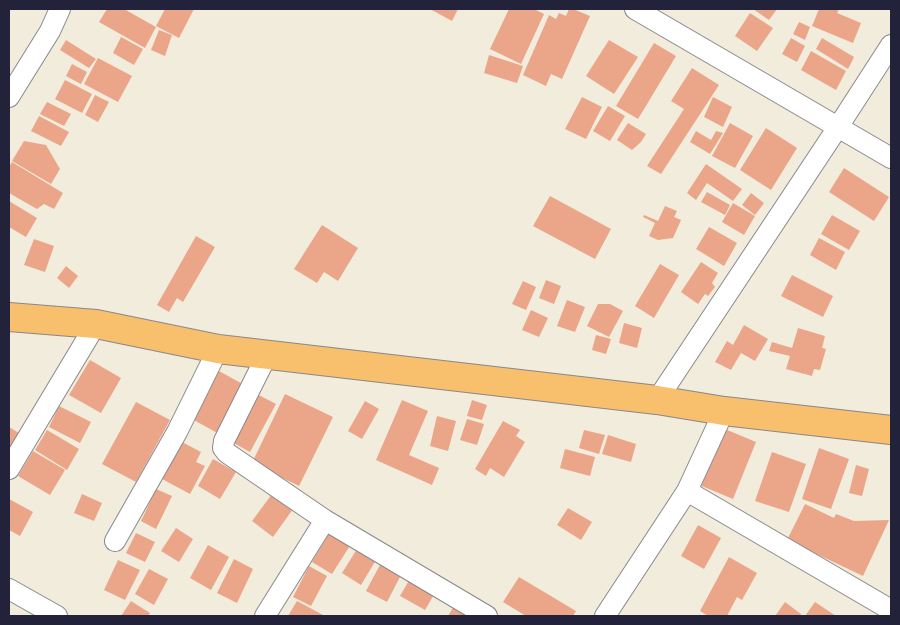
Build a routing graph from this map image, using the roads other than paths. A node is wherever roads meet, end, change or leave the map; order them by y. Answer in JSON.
{"nodes":[{"id":1,"x":60,"y":9,"type":"edge"},
{"id":2,"x":635,"y":9,"type":"edge"},
{"id":3,"x":891,"y":45,"type":"edge"},
{"id":4,"x":9,"y":97,"type":"edge"},
{"id":5,"x":838,"y":127,"type":"junction"},
{"id":6,"x":891,"y":158,"type":"edge"},
{"id":7,"x":9,"y":317,"type":"edge"},
{"id":8,"x":96,"y":324,"type":"junction"},
{"id":9,"x":218,"y":350,"type":"junction"},
{"id":10,"x":267,"y":355,"type":"junction"},
{"id":11,"x":657,"y":400,"type":"junction"},
{"id":12,"x":724,"y":411,"type":"junction"},
{"id":13,"x":891,"y":430,"type":"edge"},
{"id":14,"x":9,"y":469,"type":"edge"},
{"id":15,"x":687,"y":490,"type":"junction"},
{"id":16,"x":325,"y":520,"type":"junction"},
{"id":17,"x":116,"y":541,"type":"dead end"},
{"id":18,"x":9,"y":589,"type":"edge"},
{"id":19,"x":891,"y":610,"type":"edge"},
{"id":20,"x":57,"y":616,"type":"edge"},
{"id":21,"x":265,"y":616,"type":"edge"},
{"id":22,"x":487,"y":616,"type":"edge"},
{"id":23,"x":605,"y":616,"type":"edge"}],
"edges":[{"from":1,"to":4,"type":"street"},
{"from":2,"to":5,"type":"street"},
{"from":3,"to":5,"type":"street"},
{"from":5,"to":6,"type":"street"},
{"from":5,"to":11,"type":"street"},
{"from":7,"to":8,"type":"main road"},
{"from":8,"to":9,"type":"main road"},
{"from":8,"to":14,"type":"street"},
{"from":9,"to":10,"type":"main road"},
{"from":9,"to":17,"type":"street"},
{"from":10,"to":11,"type":"main road"},
{"from":10,"to":16,"type":"street"},
{"from":11,"to":12,"type":"main road"},
{"from":12,"to":13,"type":"main road"},
{"from":12,"to":15,"type":"street"},
{"from":15,"to":19,"type":"street"},
{"from":15,"to":23,"type":"street"},
{"from":16,"to":21,"type":"street"},
{"from":16,"to":22,"type":"street"},
{"from":18,"to":20,"type":"street"}]}
